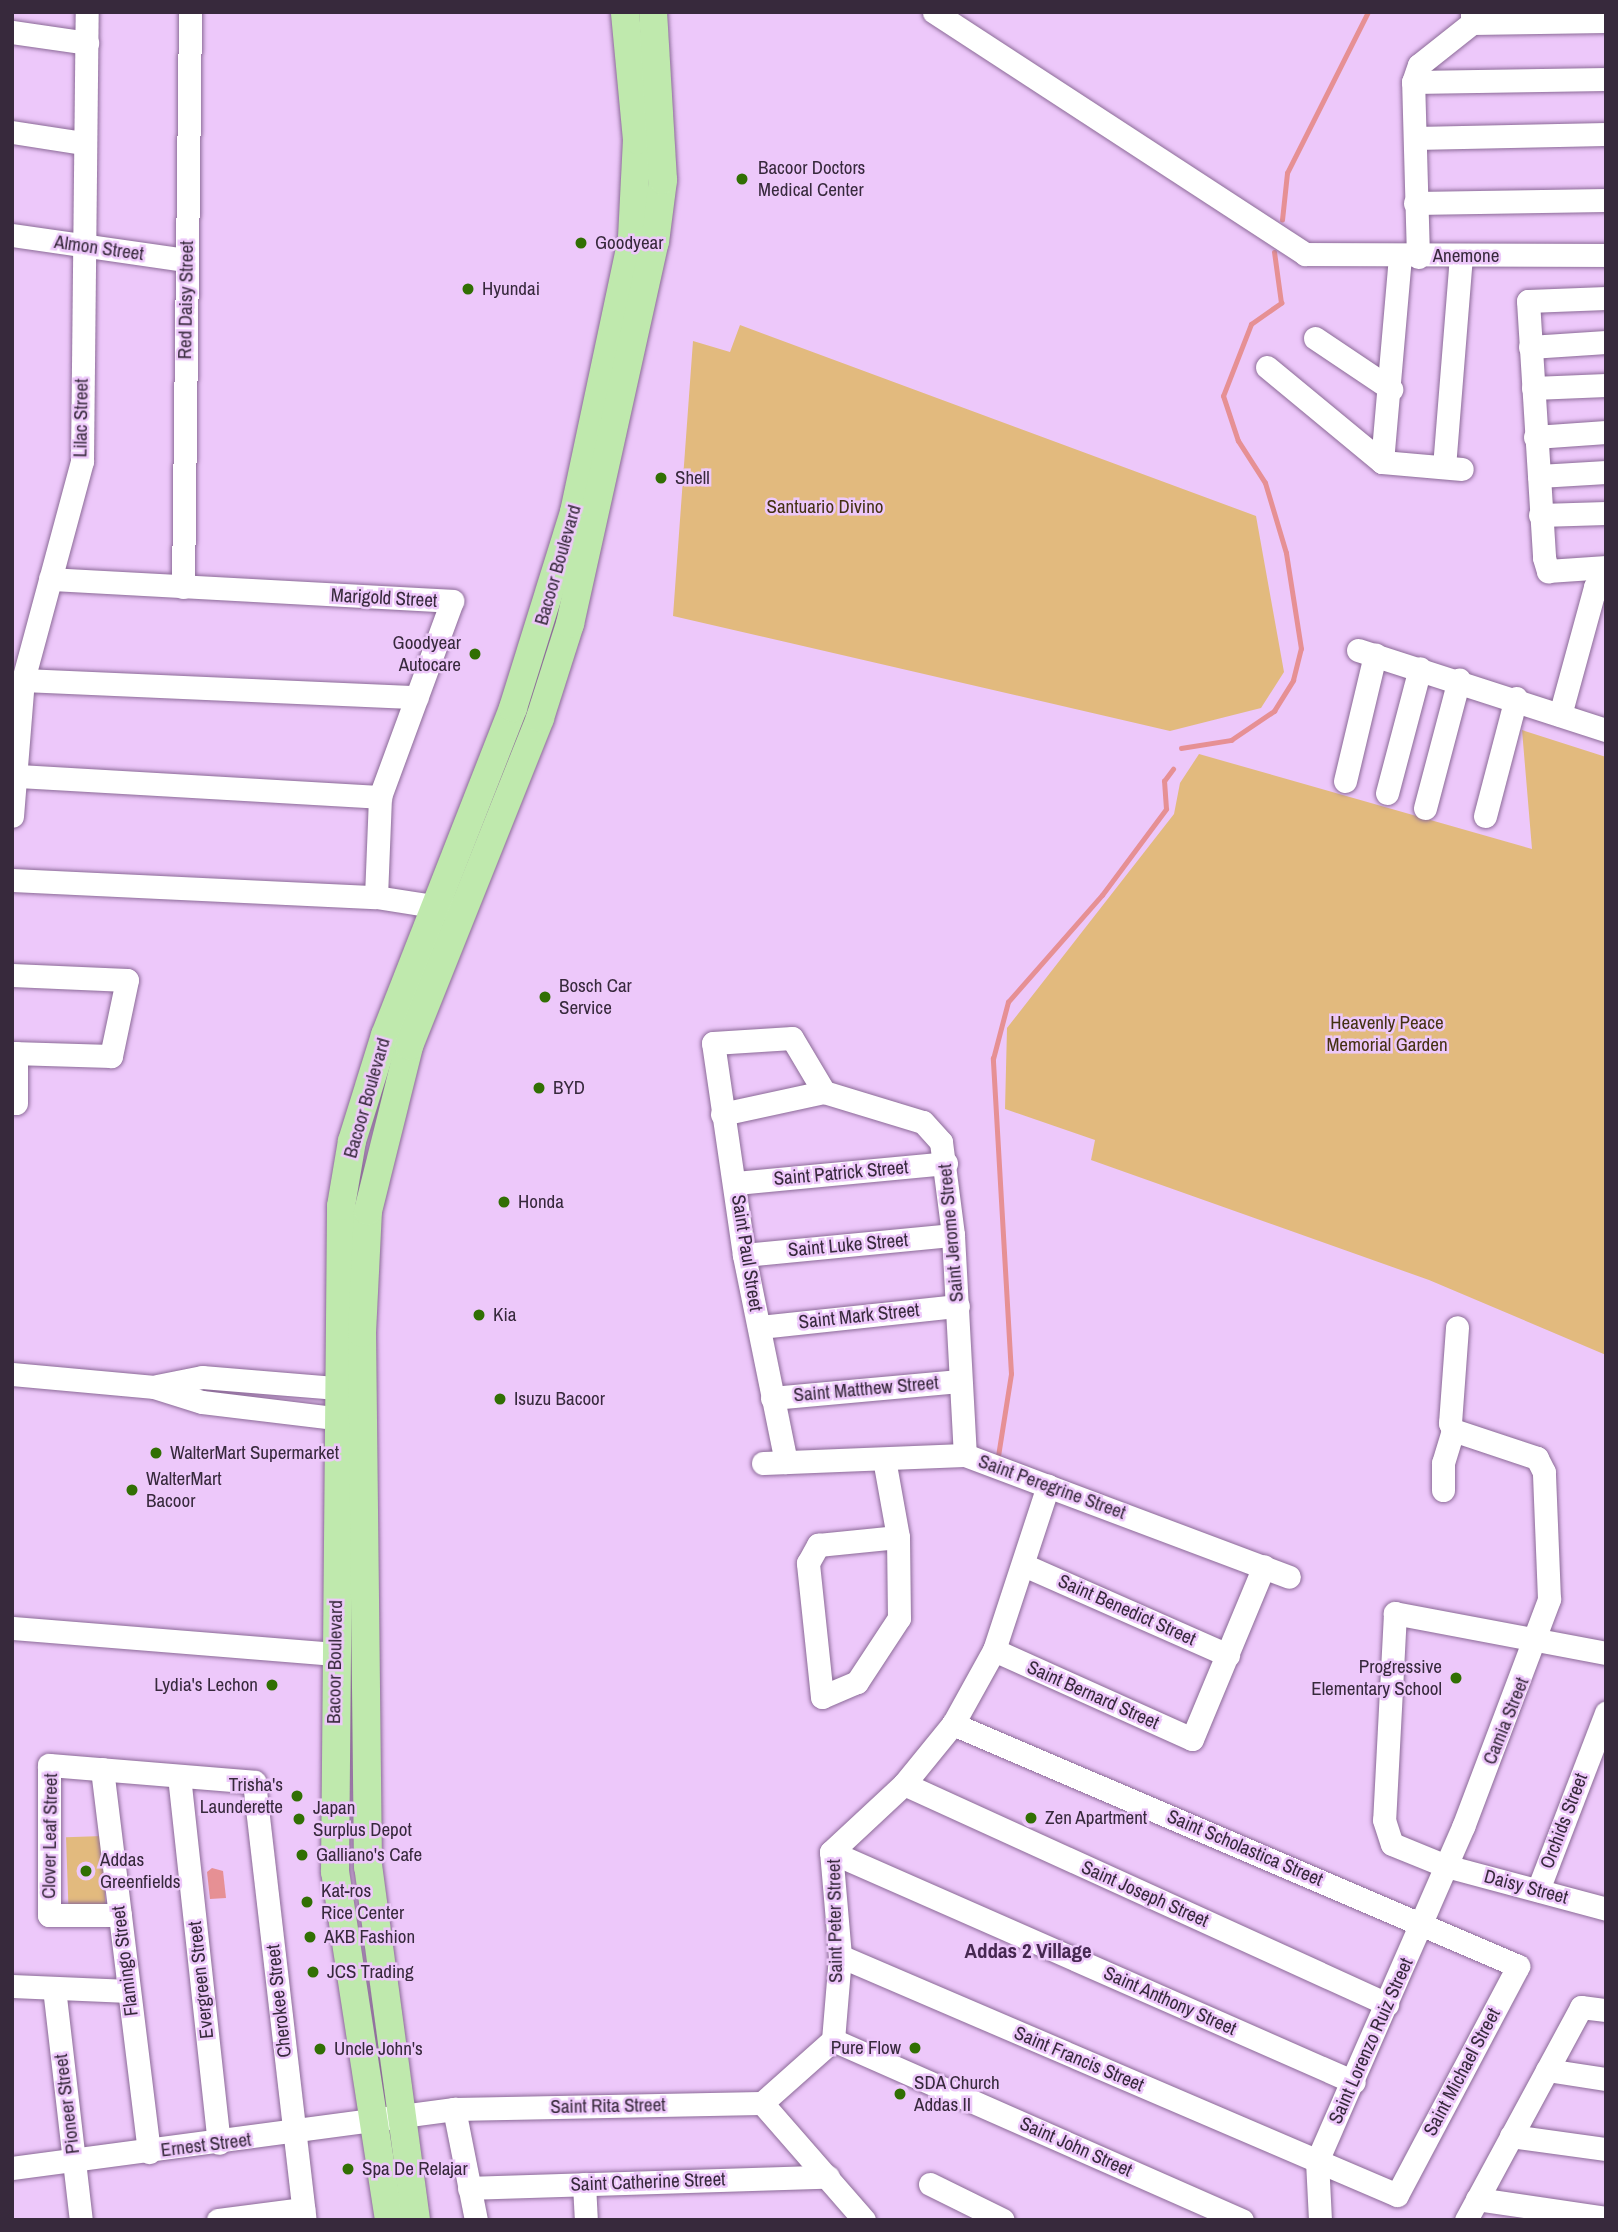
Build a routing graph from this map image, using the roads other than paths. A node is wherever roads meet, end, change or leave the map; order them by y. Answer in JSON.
{"nodes":[{"id":1,"x":87,"y":12,"type":"edge"},
{"id":2,"x":190,"y":12,"type":"edge"},
{"id":3,"x":625,"y":12,"type":"edge"},
{"id":4,"x":653,"y":12,"type":"edge"},
{"id":5,"x":934,"y":12,"type":"edge"},
{"id":6,"x":1472,"y":18,"type":"edge"},
{"id":7,"x":1606,"y":21,"type":"edge"},
{"id":8,"x":12,"y":32,"type":"edge"},
{"id":9,"x":87,"y":43,"type":"junction"},
{"id":10,"x":1606,"y":79,"type":"edge"},
{"id":11,"x":1413,"y":82,"type":"junction"},
{"id":12,"x":12,"y":132,"type":"edge"},
{"id":13,"x":1606,"y":134,"type":"edge"},
{"id":14,"x":1415,"y":138,"type":"junction"},
{"id":15,"x":82,"y":143,"type":"junction"},
{"id":16,"x":1606,"y":200,"type":"edge"},
{"id":17,"x":1415,"y":203,"type":"junction"},
{"id":18,"x":12,"y":235,"type":"edge"},
{"id":19,"x":82,"y":246,"type":"junction"},
{"id":20,"x":1606,"y":255,"type":"edge"},
{"id":21,"x":1409,"y":257,"type":"junction"},
{"id":22,"x":1461,"y":257,"type":"junction"},
{"id":23,"x":186,"y":260,"type":"junction"},
{"id":24,"x":1606,"y":298,"type":"edge"},
{"id":25,"x":1315,"y":338,"type":"dead end"},
{"id":26,"x":1606,"y":342,"type":"edge"},
{"id":27,"x":1530,"y":346,"type":"junction"},
{"id":28,"x":1267,"y":367,"type":"dead end"},
{"id":29,"x":1606,"y":385,"type":"edge"},
{"id":30,"x":1533,"y":388,"type":"junction"},
{"id":31,"x":1391,"y":389,"type":"junction"},
{"id":32,"x":1606,"y":432,"type":"edge"},
{"id":33,"x":1535,"y":437,"type":"junction"},
{"id":34,"x":1382,"y":462,"type":"junction"},
{"id":35,"x":1606,"y":472,"type":"edge"},
{"id":36,"x":1539,"y":476,"type":"junction"},
{"id":37,"x":1606,"y":513,"type":"edge"},
{"id":38,"x":1540,"y":515,"type":"junction"},
{"id":39,"x":1606,"y":567,"type":"edge"},
{"id":40,"x":50,"y":579,"type":"junction"},
{"id":41,"x":183,"y":587,"type":"junction"},
{"id":42,"x":1606,"y":589,"type":"edge"},
{"id":43,"x":1420,"y":668,"type":"junction"},
{"id":44,"x":1460,"y":679,"type":"junction"},
{"id":45,"x":23,"y":680,"type":"junction"},
{"id":46,"x":416,"y":697,"type":"junction"},
{"id":47,"x":1516,"y":698,"type":"junction"},
{"id":48,"x":1560,"y":715,"type":"junction"},
{"id":49,"x":1606,"y":730,"type":"edge"},
{"id":50,"x":17,"y":776,"type":"junction"},
{"id":51,"x":1345,"y":781,"type":"dead end"},
{"id":52,"x":1387,"y":793,"type":"dead end"},
{"id":53,"x":380,"y":797,"type":"junction"},
{"id":54,"x":1426,"y":808,"type":"dead end"},
{"id":55,"x":12,"y":816,"type":"edge"},
{"id":56,"x":1485,"y":816,"type":"dead end"},
{"id":57,"x":12,"y":880,"type":"edge"},
{"id":58,"x":376,"y":897,"type":"junction"},
{"id":59,"x":450,"y":908,"type":"junction"},
{"id":60,"x":12,"y":975,"type":"edge"},
{"id":61,"x":14,"y":1053,"type":"edge"},
{"id":62,"x":824,"y":1092,"type":"junction"},
{"id":63,"x":16,"y":1103,"type":"dead end"},
{"id":64,"x":722,"y":1114,"type":"junction"},
{"id":65,"x":946,"y":1163,"type":"junction"},
{"id":66,"x":736,"y":1183,"type":"junction"},
{"id":67,"x":953,"y":1235,"type":"junction"},
{"id":68,"x":744,"y":1255,"type":"junction"},
{"id":69,"x":958,"y":1306,"type":"junction"},
{"id":70,"x":760,"y":1327,"type":"junction"},
{"id":71,"x":1457,"y":1327,"type":"dead end"},
{"id":72,"x":12,"y":1374,"type":"edge"},
{"id":73,"x":232,"y":1380,"type":"junction"},
{"id":74,"x":959,"y":1381,"type":"junction"},
{"id":75,"x":154,"y":1387,"type":"junction"},
{"id":76,"x":335,"y":1388,"type":"junction"},
{"id":77,"x":772,"y":1398,"type":"junction"},
{"id":78,"x":230,"y":1404,"type":"junction"},
{"id":79,"x":335,"y":1418,"type":"junction"},
{"id":80,"x":1453,"y":1430,"type":"junction"},
{"id":81,"x":965,"y":1455,"type":"junction"},
{"id":82,"x":884,"y":1460,"type":"junction"},
{"id":83,"x":786,"y":1462,"type":"junction"},
{"id":84,"x":763,"y":1463,"type":"dead end"},
{"id":85,"x":1048,"y":1486,"type":"junction"},
{"id":86,"x":1443,"y":1490,"type":"dead end"},
{"id":87,"x":898,"y":1537,"type":"junction"},
{"id":88,"x":1026,"y":1566,"type":"junction"},
{"id":89,"x":1264,"y":1566,"type":"junction"},
{"id":90,"x":1289,"y":1577,"type":"dead end"},
{"id":91,"x":12,"y":1628,"type":"edge"},
{"id":92,"x":1539,"y":1638,"type":"junction"},
{"id":93,"x":994,"y":1650,"type":"junction"},
{"id":94,"x":1606,"y":1653,"type":"edge"},
{"id":95,"x":336,"y":1654,"type":"junction"},
{"id":96,"x":1228,"y":1654,"type":"junction"},
{"id":97,"x":1606,"y":1713,"type":"edge"},
{"id":98,"x":953,"y":1724,"type":"junction"},
{"id":99,"x":102,"y":1769,"type":"junction"},
{"id":100,"x":179,"y":1776,"type":"junction"},
{"id":101,"x":254,"y":1782,"type":"joint"},
{"id":102,"x":904,"y":1784,"type":"junction"},
{"id":103,"x":831,"y":1852,"type":"junction"},
{"id":104,"x":1446,"y":1866,"type":"junction"},
{"id":105,"x":1538,"y":1890,"type":"junction"},
{"id":106,"x":1606,"y":1909,"type":"edge"},
{"id":107,"x":120,"y":1915,"type":"junction"},
{"id":108,"x":1421,"y":1924,"type":"junction"},
{"id":109,"x":840,"y":1956,"type":"junction"},
{"id":110,"x":12,"y":1986,"type":"edge"},
{"id":111,"x":54,"y":1988,"type":"junction"},
{"id":112,"x":129,"y":1990,"type":"junction"},
{"id":113,"x":1387,"y":2004,"type":"junction"},
{"id":114,"x":1606,"y":2010,"type":"edge"},
{"id":115,"x":833,"y":2040,"type":"junction"},
{"id":116,"x":1547,"y":2070,"type":"junction"},
{"id":117,"x":1606,"y":2079,"type":"edge"},
{"id":118,"x":1354,"y":2082,"type":"junction"},
{"id":119,"x":762,"y":2103,"type":"junction"},
{"id":120,"x":454,"y":2109,"type":"junction"},
{"id":121,"x":387,"y":2118,"type":"junction"},
{"id":122,"x":294,"y":2134,"type":"junction"},
{"id":123,"x":1511,"y":2136,"type":"junction"},
{"id":124,"x":219,"y":2143,"type":"junction"},
{"id":125,"x":1606,"y":2149,"type":"edge"},
{"id":126,"x":149,"y":2152,"type":"junction"},
{"id":127,"x":74,"y":2161,"type":"junction"},
{"id":128,"x":1317,"y":2161,"type":"junction"},
{"id":129,"x":12,"y":2168,"type":"edge"},
{"id":130,"x":828,"y":2177,"type":"junction"},
{"id":131,"x":930,"y":2184,"type":"dead end"},
{"id":132,"x":584,"y":2185,"type":"junction"},
{"id":133,"x":469,"y":2188,"type":"junction"},
{"id":134,"x":1477,"y":2199,"type":"junction"},
{"id":135,"x":304,"y":2215,"type":"edge"},
{"id":136,"x":981,"y":2215,"type":"edge"},
{"id":137,"x":1606,"y":2218,"type":"edge"},
{"id":138,"x":81,"y":2220,"type":"edge"},
{"id":139,"x":218,"y":2220,"type":"edge"},
{"id":140,"x":389,"y":2220,"type":"edge"},
{"id":141,"x":416,"y":2220,"type":"edge"},
{"id":142,"x":476,"y":2220,"type":"edge"},
{"id":143,"x":586,"y":2220,"type":"edge"},
{"id":144,"x":864,"y":2220,"type":"edge"},
{"id":145,"x":1003,"y":2220,"type":"edge"},
{"id":146,"x":1242,"y":2220,"type":"edge"},
{"id":147,"x":1320,"y":2220,"type":"edge"},
{"id":148,"x":1466,"y":2220,"type":"edge"}],
"edges":[{"from":1,"to":9,"type":"street","name":"Lilac Street"},
{"from":2,"to":23,"type":"street","name":"Red Daisy Street"},
{"from":3,"to":59,"type":"main road","name":"Bacoor Boulevard"},
{"from":4,"to":59,"type":"main road","name":"Bacoor Boulevard"},
{"from":5,"to":21,"type":"street","name":"Anemone"},
{"from":6,"to":7,"type":"street"},
{"from":6,"to":11,"type":"street"},
{"from":8,"to":9,"type":"street"},
{"from":9,"to":15,"type":"street","name":"Lilac Street"},
{"from":10,"to":11,"type":"street"},
{"from":11,"to":14,"type":"street"},
{"from":12,"to":15,"type":"street"},
{"from":13,"to":14,"type":"street"},
{"from":14,"to":17,"type":"street"},
{"from":15,"to":19,"type":"street","name":"Lilac Street"},
{"from":16,"to":17,"type":"street"},
{"from":17,"to":21,"type":"street"},
{"from":18,"to":19,"type":"street","name":"Almon Street"},
{"from":19,"to":23,"type":"street","name":"Almon Street"},
{"from":19,"to":40,"type":"street","name":"Lilac Street"},
{"from":20,"to":22,"type":"street","name":"Anemone"},
{"from":21,"to":22,"type":"street","name":"Anemone"},
{"from":21,"to":31,"type":"street"},
{"from":22,"to":34,"type":"street"},
{"from":23,"to":41,"type":"street","name":"Red Daisy Street"},
{"from":24,"to":27,"type":"street"},
{"from":25,"to":31,"type":"street"},
{"from":26,"to":27,"type":"street"},
{"from":27,"to":30,"type":"street"},
{"from":28,"to":34,"type":"street"},
{"from":29,"to":30,"type":"street"},
{"from":30,"to":33,"type":"street"},
{"from":31,"to":34,"type":"street"},
{"from":32,"to":33,"type":"street"},
{"from":33,"to":36,"type":"street"},
{"from":35,"to":36,"type":"street"},
{"from":36,"to":38,"type":"street"},
{"from":37,"to":38,"type":"street"},
{"from":38,"to":39,"type":"street"},
{"from":40,"to":41,"type":"street","name":"Marigold Street"},
{"from":40,"to":45,"type":"street","name":"Lilac Street"},
{"from":41,"to":46,"type":"street","name":"Marigold Street"},
{"from":42,"to":48,"type":"street"},
{"from":43,"to":44,"type":"street"},
{"from":43,"to":51,"type":"street"},
{"from":43,"to":52,"type":"street"},
{"from":44,"to":47,"type":"street"},
{"from":44,"to":54,"type":"street"},
{"from":45,"to":46,"type":"street"},
{"from":45,"to":50,"type":"street","name":"Lilac Street"},
{"from":46,"to":53,"type":"street","name":"Marigold Street"},
{"from":47,"to":48,"type":"street"},
{"from":47,"to":56,"type":"street"},
{"from":48,"to":49,"type":"street"},
{"from":50,"to":53,"type":"street"},
{"from":50,"to":55,"type":"street","name":"Lilac Street"},
{"from":53,"to":58,"type":"street","name":"Marigold Street"},
{"from":57,"to":58,"type":"street"},
{"from":58,"to":59,"type":"street"},
{"from":59,"to":76,"type":"main road","name":"Bacoor Boulevard"},
{"from":59,"to":121,"type":"main road","name":"Bacoor Boulevard"},
{"from":60,"to":61,"type":"street"},
{"from":61,"to":63,"type":"street"},
{"from":62,"to":64,"type":"street"},
{"from":62,"to":64,"type":"street","name":"Saint Paul Street"},
{"from":62,"to":65,"type":"street","name":"Saint Jerome Street"},
{"from":64,"to":66,"type":"street","name":"Saint Paul Street"},
{"from":65,"to":66,"type":"street","name":"Saint Patrick Street"},
{"from":65,"to":67,"type":"street","name":"Saint Jerome Street"},
{"from":66,"to":68,"type":"street","name":"Saint Paul Street"},
{"from":67,"to":68,"type":"street","name":"Saint Luke Street"},
{"from":67,"to":69,"type":"street","name":"Saint Jerome Street"},
{"from":68,"to":70,"type":"street","name":"Saint Paul Street"},
{"from":69,"to":70,"type":"street","name":"Saint Mark Street"},
{"from":69,"to":74,"type":"street","name":"Saint Jerome Street"},
{"from":70,"to":77,"type":"street","name":"Saint Paul Street"},
{"from":71,"to":80,"type":"street"},
{"from":72,"to":75,"type":"street"},
{"from":73,"to":75,"type":"street"},
{"from":73,"to":76,"type":"street"},
{"from":73,"to":78,"type":"street"},
{"from":74,"to":77,"type":"street","name":"Saint Matthew Street"},
{"from":74,"to":81,"type":"street","name":"Saint Jerome Street"},
{"from":75,"to":78,"type":"street"},
{"from":76,"to":79,"type":"main road","name":"Bacoor Boulevard"},
{"from":77,"to":83,"type":"street","name":"Saint Paul Street"},
{"from":78,"to":79,"type":"street"},
{"from":79,"to":95,"type":"main road","name":"Bacoor Boulevard"},
{"from":80,"to":86,"type":"street"},
{"from":80,"to":92,"type":"street","name":"Camia Street"},
{"from":81,"to":82,"type":"street","name":"Saint Peregrine Street"},
{"from":81,"to":85,"type":"street","name":"Saint Peregrine Street"},
{"from":82,"to":83,"type":"street","name":"Saint Peregrine Street"},
{"from":82,"to":87,"type":"street"},
{"from":83,"to":84,"type":"street","name":"Saint Peregrine Street"},
{"from":85,"to":88,"type":"street","name":"Saint Peter Street"},
{"from":85,"to":89,"type":"street","name":"Saint Peregrine Street"},
{"from":87,"to":87,"type":"street"},
{"from":88,"to":93,"type":"street","name":"Saint Peter Street"},
{"from":88,"to":96,"type":"street","name":"Saint Benedict Street"},
{"from":89,"to":90,"type":"street","name":"Saint Peregrine Street"},
{"from":89,"to":96,"type":"street"},
{"from":91,"to":95,"type":"street"},
{"from":92,"to":94,"type":"street"},
{"from":92,"to":104,"type":"street","name":"Camia Street"},
{"from":92,"to":104,"type":"street","name":"Daisy Street"},
{"from":93,"to":96,"type":"street","name":"Saint Bernard Street"},
{"from":93,"to":98,"type":"street","name":"Saint Peter Street"},
{"from":95,"to":121,"type":"main road","name":"Bacoor Boulevard"},
{"from":97,"to":105,"type":"street","name":"Orchids Street"},
{"from":98,"to":102,"type":"street","name":"Saint Peter Street"},
{"from":98,"to":108,"type":"street","name":"Saint Scholastica Street"},
{"from":99,"to":100,"type":"street","name":"Clover Leaf Street"},
{"from":99,"to":107,"type":"street","name":"Flamingo Street"},
{"from":99,"to":107,"type":"street","name":"Clover Leaf Street"},
{"from":100,"to":101,"type":"street","name":"Clover Leaf Street"},
{"from":100,"to":124,"type":"street","name":"Evergreen Street"},
{"from":101,"to":122,"type":"street","name":"Cherokee Street"},
{"from":102,"to":103,"type":"street","name":"Saint Peter Street"},
{"from":102,"to":113,"type":"street","name":"Saint Joseph Street"},
{"from":103,"to":109,"type":"street","name":"Saint Peter Street"},
{"from":103,"to":118,"type":"street","name":"Saint Anthony Street"},
{"from":104,"to":105,"type":"street","name":"Daisy Street"},
{"from":104,"to":108,"type":"street","name":"Saint Lorenzo Ruiz Street"},
{"from":105,"to":106,"type":"street","name":"Daisy Street"},
{"from":107,"to":112,"type":"street","name":"Flamingo Street"},
{"from":108,"to":113,"type":"street","name":"Saint Lorenzo Ruiz Street"},
{"from":108,"to":128,"type":"street","name":"Saint Michael Street"},
{"from":109,"to":115,"type":"street","name":"Saint Peter Street"},
{"from":109,"to":128,"type":"street","name":"Saint Francis Street"},
{"from":110,"to":111,"type":"street"},
{"from":111,"to":112,"type":"street"},
{"from":111,"to":127,"type":"street","name":"Pioneer Street"},
{"from":112,"to":126,"type":"street","name":"Flamingo Street"},
{"from":113,"to":118,"type":"street","name":"Saint Lorenzo Ruiz Street"},
{"from":114,"to":116,"type":"street"},
{"from":115,"to":119,"type":"street"},
{"from":115,"to":146,"type":"street","name":"Saint John Street"},
{"from":116,"to":117,"type":"street"},
{"from":116,"to":123,"type":"street"},
{"from":118,"to":128,"type":"street","name":"Saint Lorenzo Ruiz Street"},
{"from":119,"to":120,"type":"street","name":"Saint Rita Street"},
{"from":119,"to":130,"type":"street"},
{"from":120,"to":121,"type":"street","name":"Saint Rita Street"},
{"from":120,"to":133,"type":"street"},
{"from":121,"to":122,"type":"street","name":"Ernest Street"},
{"from":121,"to":140,"type":"main road","name":"Bacoor Boulevard"},
{"from":121,"to":141,"type":"main road","name":"Bacoor Boulevard"},
{"from":122,"to":124,"type":"street","name":"Ernest Street"},
{"from":122,"to":135,"type":"street","name":"Cherokee Street"},
{"from":123,"to":125,"type":"street"},
{"from":123,"to":134,"type":"street"},
{"from":124,"to":126,"type":"street","name":"Ernest Street"},
{"from":126,"to":127,"type":"street","name":"Ernest Street"},
{"from":127,"to":129,"type":"street","name":"Ernest Street"},
{"from":127,"to":138,"type":"street","name":"Pioneer Street"},
{"from":128,"to":147,"type":"street","name":"Saint Lorenzo Ruiz Street"},
{"from":130,"to":132,"type":"street","name":"Saint Catherine Street"},
{"from":130,"to":144,"type":"street"},
{"from":131,"to":136,"type":"street"},
{"from":132,"to":133,"type":"street","name":"Saint Catherine Street"},
{"from":132,"to":143,"type":"street"},
{"from":133,"to":142,"type":"street"},
{"from":134,"to":137,"type":"street"},
{"from":134,"to":148,"type":"street"},
{"from":135,"to":139,"type":"street"},
{"from":136,"to":145,"type":"street"}]}
